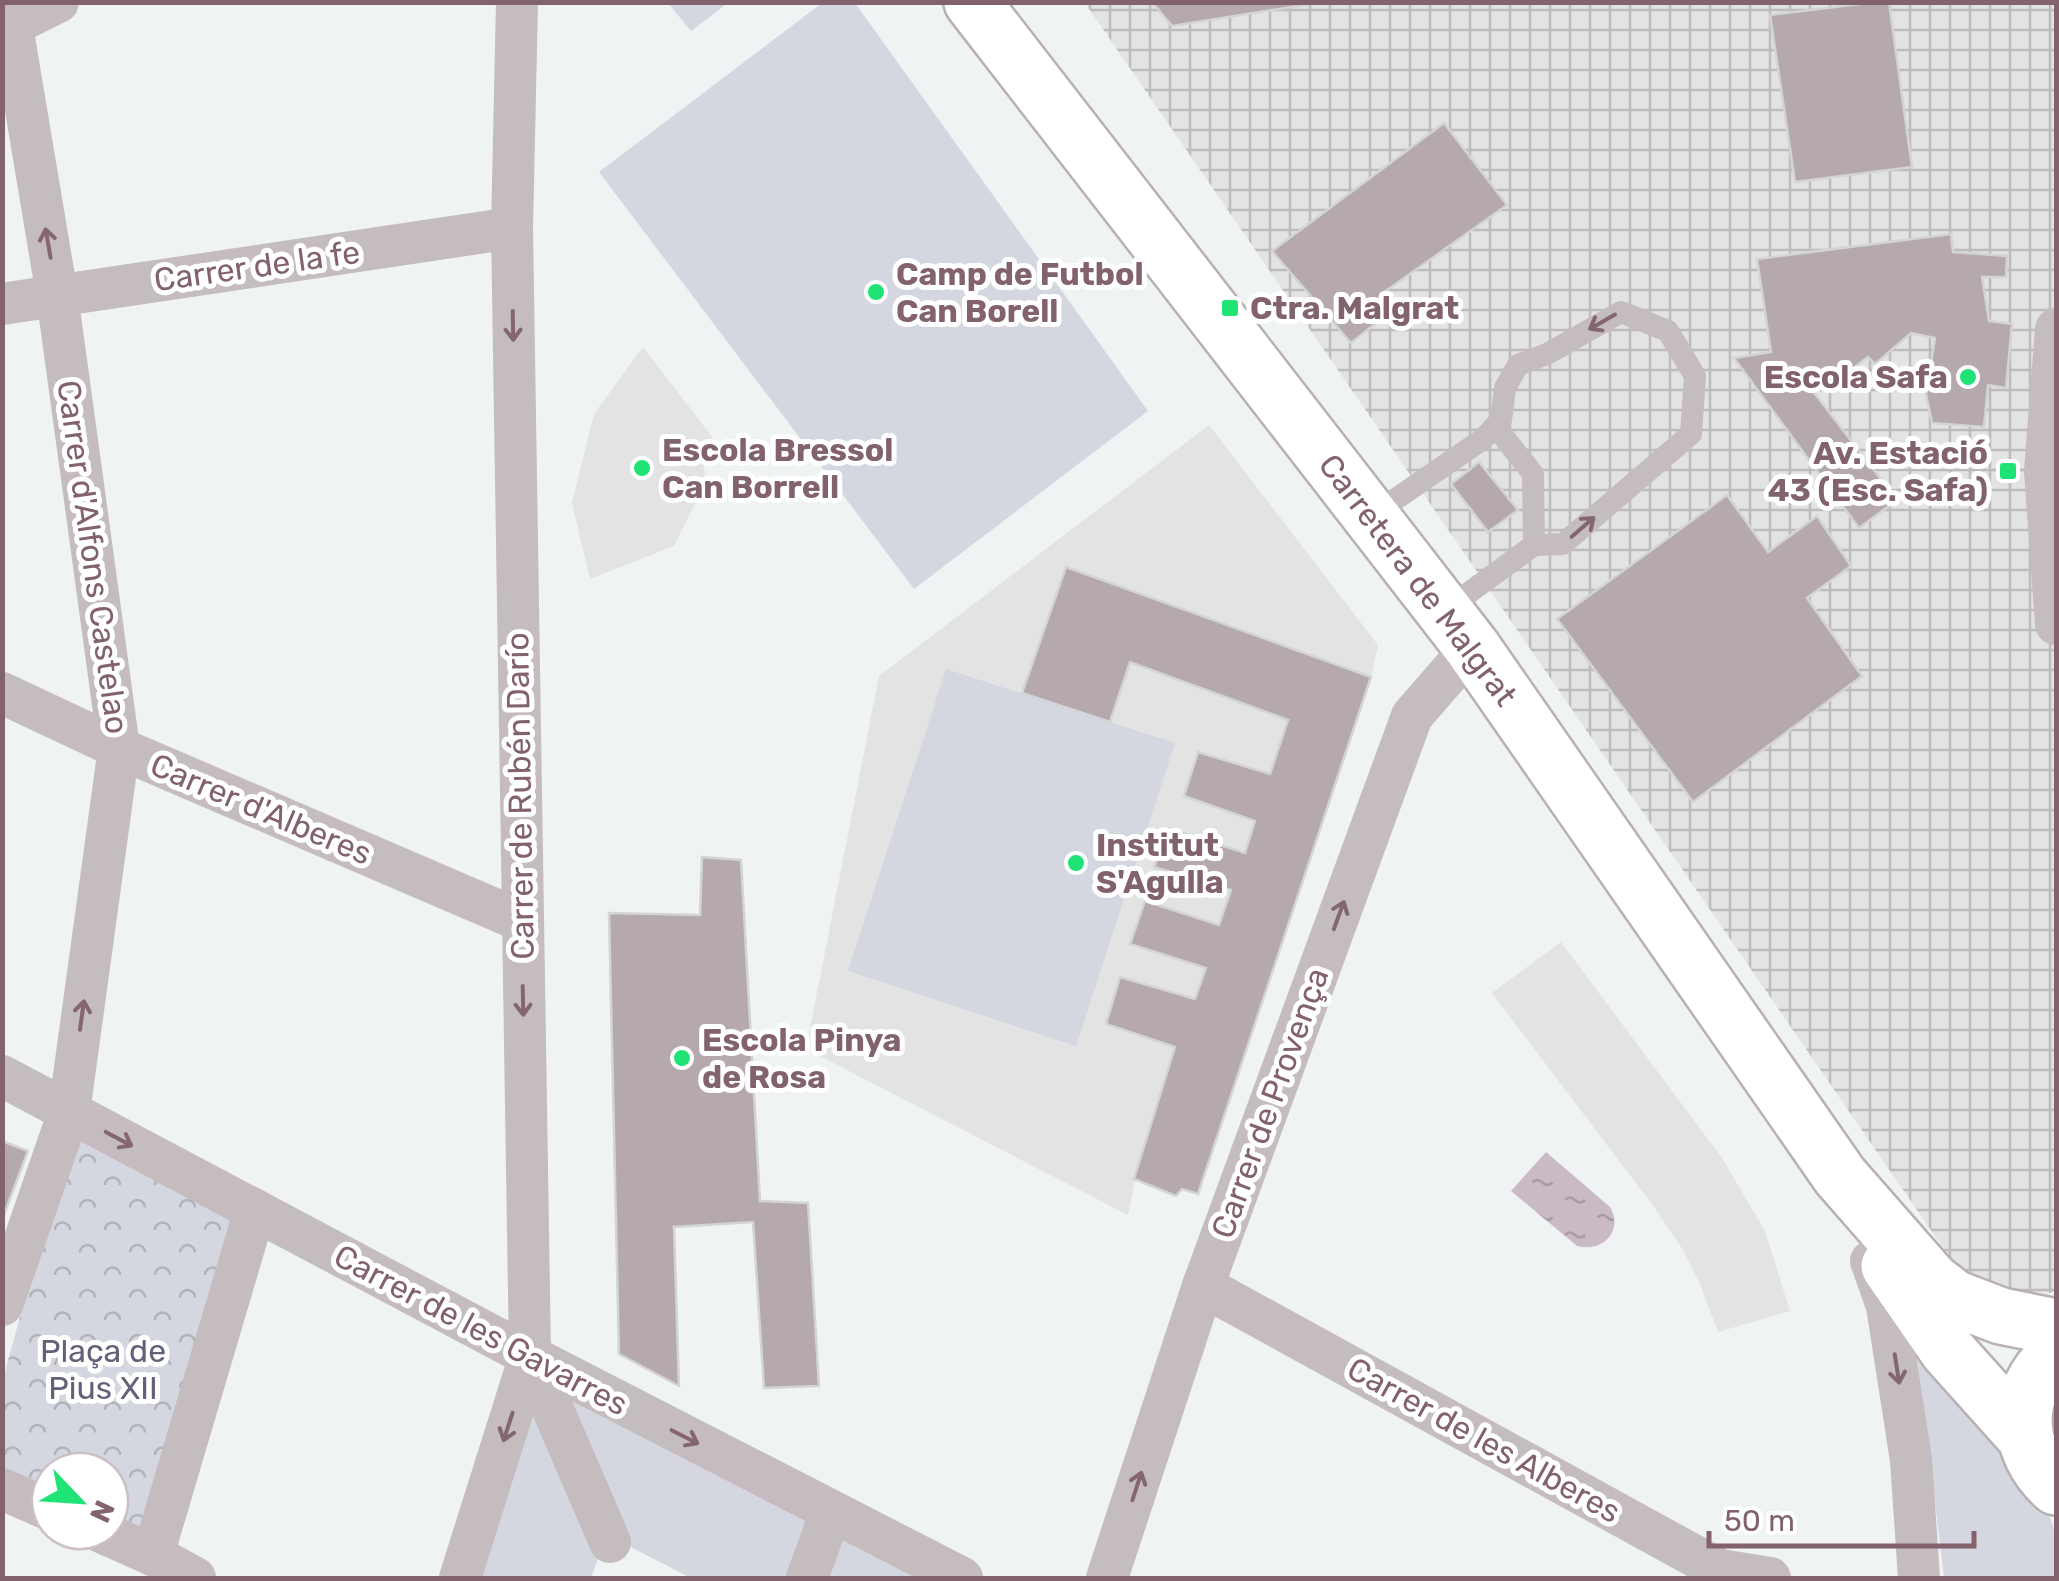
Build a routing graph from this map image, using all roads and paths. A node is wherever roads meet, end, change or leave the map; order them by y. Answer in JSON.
{"nodes":[{"id":1,"x":58,"y":2,"type":"edge"},
{"id":2,"x":517,"y":2,"type":"edge"},
{"id":3,"x":972,"y":2,"type":"edge"},
{"id":4,"x":7,"y":19,"type":"edge"},
{"id":5,"x":512,"y":228,"type":"junction"},
{"id":6,"x":57,"y":295,"type":"junction"},
{"id":7,"x":2,"y":304,"type":"edge"},
{"id":8,"x":2056,"y":329,"type":"edge"},
{"id":9,"x":1494,"y":426,"type":"junction"},
{"id":10,"x":1371,"y":516,"type":"junction"},
{"id":11,"x":1534,"y":544,"type":"junction"},
{"id":12,"x":2056,"y":624,"type":"edge"},
{"id":13,"x":1458,"y":629,"type":"junction"},
{"id":14,"x":2,"y":692,"type":"edge"},
{"id":15,"x":120,"y":748,"type":"junction"},
{"id":16,"x":522,"y":921,"type":"junction"},
{"id":17,"x":2,"y":1076,"type":"edge"},
{"id":18,"x":68,"y":1112,"type":"junction"},
{"id":19,"x":1840,"y":1176,"type":"junction"},
{"id":20,"x":254,"y":1210,"type":"junction"},
{"id":21,"x":1203,"y":1286,"type":"junction"},
{"id":22,"x":2,"y":1304,"type":"edge"},
{"id":23,"x":2053,"y":1348,"type":"edge"},
{"id":24,"x":530,"y":1356,"type":"junction"},
{"id":25,"x":2025,"y":1437,"type":"junction"},
{"id":26,"x":2056,"y":1488,"type":"edge"},
{"id":27,"x":2,"y":1489,"type":"edge"},
{"id":28,"x":30,"y":1501,"type":"edge"},
{"id":29,"x":831,"y":1512,"type":"junction"},
{"id":30,"x":610,"y":1542,"type":"dead end"},
{"id":31,"x":130,"y":1545,"type":"edge"},
{"id":32,"x":154,"y":1555,"type":"junction"},
{"id":33,"x":1718,"y":1574,"type":"edge"},
{"id":34,"x":194,"y":1578,"type":"edge"},
{"id":35,"x":460,"y":1578,"type":"edge"},
{"id":36,"x":806,"y":1578,"type":"edge"},
{"id":37,"x":962,"y":1578,"type":"edge"},
{"id":38,"x":1107,"y":1578,"type":"edge"},
{"id":39,"x":1770,"y":1578,"type":"edge"},
{"id":40,"x":1920,"y":1578,"type":"edge"}],
"edges":[{"from":1,"to":4,"type":"street"},
{"from":2,"to":5,"type":"street","name":"Carrer de Rubén Darío"},
{"from":3,"to":10,"type":"street","name":"Carretera de Malgrat"},
{"from":6,"to":4,"type":"street","name":"Carrer d'Alfons Castelao","one_way":true},
{"from":5,"to":6,"type":"street","name":"Carrer de la fe"},
{"from":5,"to":16,"type":"street","name":"Carrer de Rubén Darío","one_way":true},
{"from":6,"to":7,"type":"street","name":"Carrer de la fe"},
{"from":6,"to":15,"type":"street","name":"Carrer d'Alfons Castelao"},
{"from":8,"to":12,"type":"street"},
{"from":9,"to":10,"type":"lane"},
{"from":9,"to":11,"type":"lane"},
{"from":11,"to":9,"type":"lane","one_way":true},
{"from":10,"to":13,"type":"street","name":"Carretera de Malgrat"},
{"from":11,"to":13,"type":"lane"},
{"from":13,"to":19,"type":"street","name":"Carretera de Malgrat"},
{"from":21,"to":13,"type":"street","name":"Carrer de Provença","one_way":true},
{"from":14,"to":15,"type":"street","name":"Carrer d'Alberes"},
{"from":15,"to":16,"type":"street","name":"Carrer d'Alberes"},
{"from":18,"to":15,"type":"street","name":"Carrer d'Alfons Castelao","one_way":true},
{"from":16,"to":24,"type":"street","name":"Carrer de Rubén Darío","one_way":true},
{"from":17,"to":18,"type":"street","name":"Carrer de les Gavarres"},
{"from":18,"to":20,"type":"street","name":"Carrer de les Gavarres","one_way":true},
{"from":18,"to":22,"type":"street","name":"Carrer d'Alfons Castelao"},
{"from":19,"to":23,"type":"street","name":"Carretera de Malgrat"},
{"from":19,"to":25,"type":"street","name":"Carretera de Malgrat"},
{"from":19,"to":40,"type":"street","one_way":true},
{"from":20,"to":24,"type":"street","name":"Carrer de les Gavarres"},
{"from":20,"to":32,"type":"street"},
{"from":21,"to":33,"type":"street","name":"Carrer de les Alberes"},
{"from":38,"to":21,"type":"street","name":"Carrer de Provença","one_way":true},
{"from":23,"to":25,"type":"street"},
{"from":24,"to":29,"type":"street","name":"Carrer de les Gavarres","one_way":true},
{"from":24,"to":30,"type":"street"},
{"from":24,"to":35,"type":"street","name":"Carrer de Rubén Darío","one_way":true},
{"from":25,"to":26,"type":"street","name":"Carretera de Malgrat"},
{"from":27,"to":28,"type":"street"},
{"from":29,"to":36,"type":"street"},
{"from":29,"to":37,"type":"street","name":"Carrer de les Gavarres"},
{"from":31,"to":32,"type":"street"},
{"from":32,"to":34,"type":"street"},
{"from":33,"to":39,"type":"street","name":"Carrer de les Alberes"}]}
